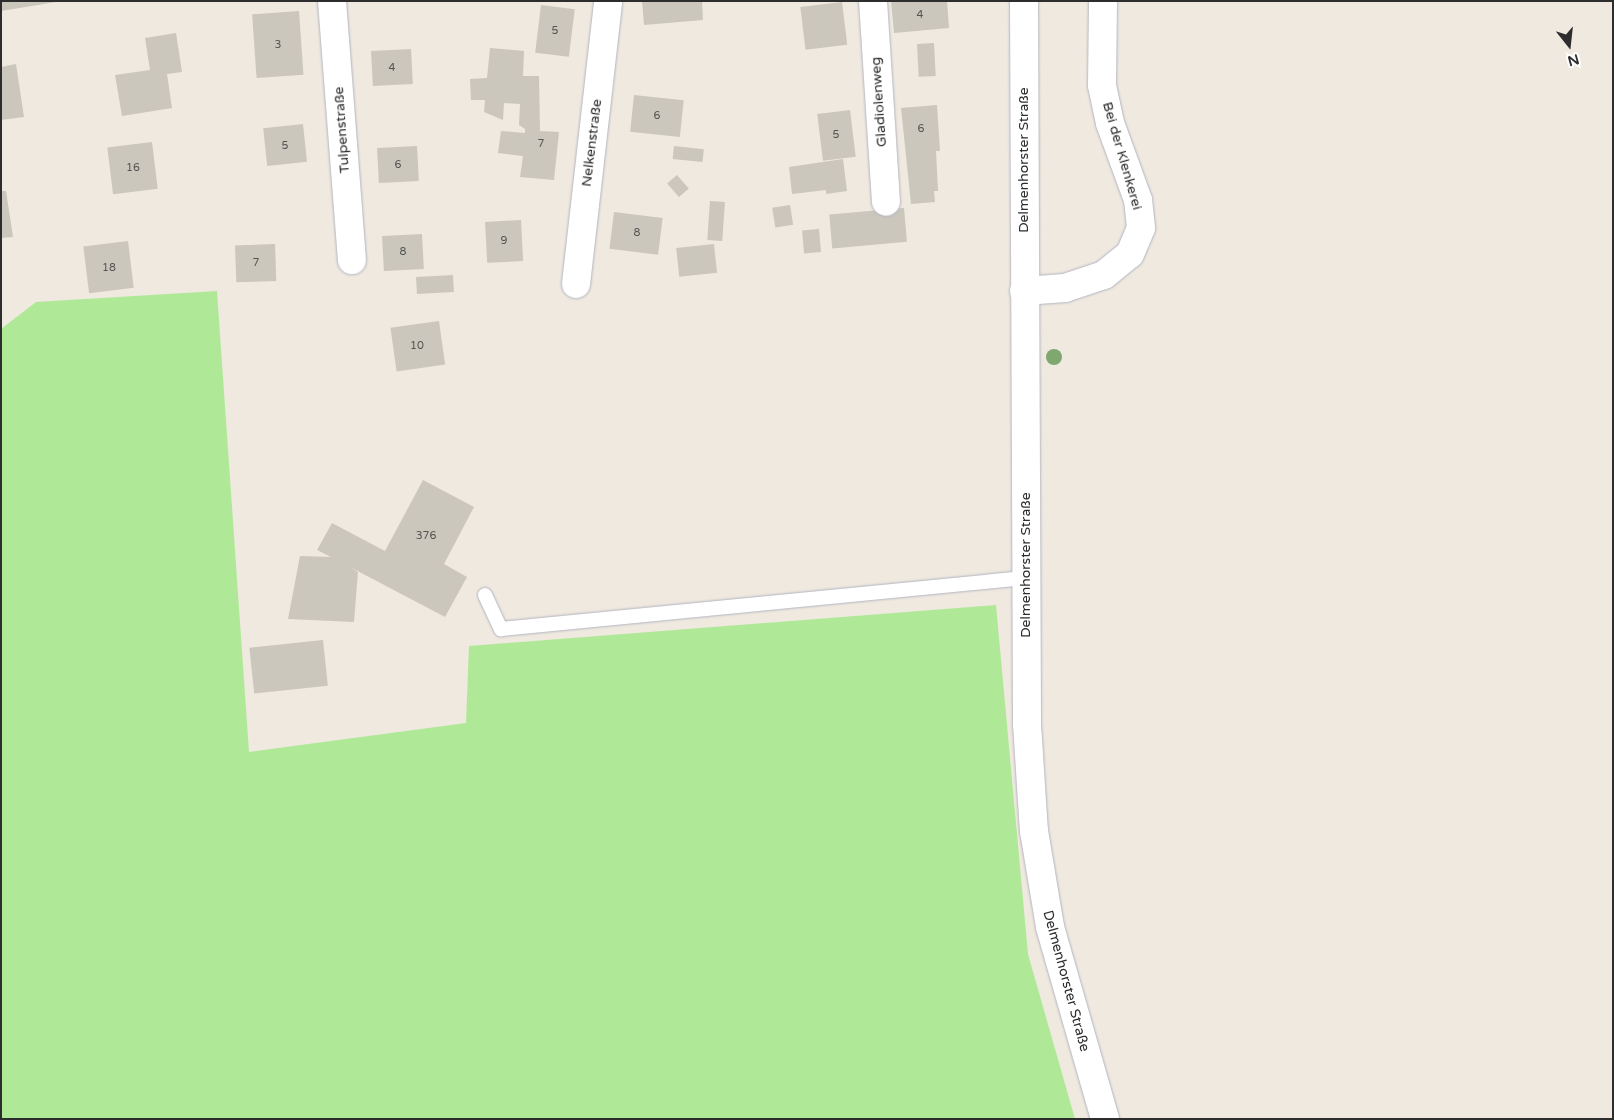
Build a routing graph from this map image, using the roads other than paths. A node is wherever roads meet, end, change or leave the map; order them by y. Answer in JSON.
{"nodes":[{"id":1,"x":332,"y":1,"type":"edge"},
{"id":2,"x":608,"y":1,"type":"edge"},
{"id":3,"x":873,"y":1,"type":"edge"},
{"id":4,"x":1024,"y":1,"type":"edge"},
{"id":5,"x":1103,"y":1,"type":"edge"},
{"id":6,"x":886,"y":202,"type":"dead end"},
{"id":7,"x":352,"y":260,"type":"dead end"},
{"id":8,"x":576,"y":284,"type":"dead end"},
{"id":9,"x":1024,"y":291,"type":"junction"},
{"id":10,"x":1025,"y":578,"type":"junction"},
{"id":11,"x":485,"y":595,"type":"dead end"},
{"id":12,"x":1105,"y":1119,"type":"edge"}],
"edges":[{"from":1,"to":7,"type":"street","name":"Tulpenstraße"},
{"from":2,"to":8,"type":"street","name":"Nelkenstraße"},
{"from":3,"to":6,"type":"street","name":"Gladiolenweg"},
{"from":4,"to":9,"type":"street","name":"Delmenhorster Straße"},
{"from":5,"to":9,"type":"street","name":"Bei der Klenkerei"},
{"from":9,"to":10,"type":"street","name":"Delmenhorster Straße"},
{"from":10,"to":11,"type":"lane"},
{"from":10,"to":12,"type":"street","name":"Delmenhorster Straße"}]}
